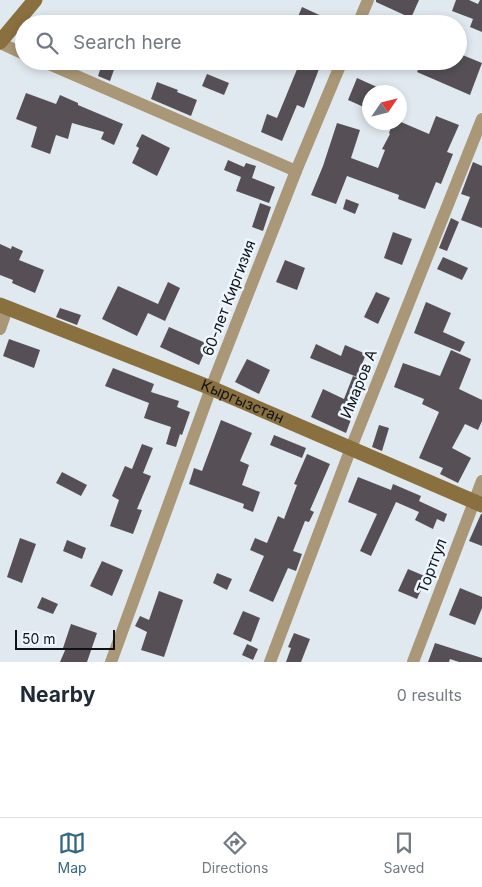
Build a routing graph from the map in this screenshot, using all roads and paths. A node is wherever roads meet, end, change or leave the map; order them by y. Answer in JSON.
{"nodes":[{"id":1,"x":35,"y":0,"type":"edge"},
{"id":2,"x":368,"y":0,"type":"edge"},
{"id":3,"x":23,"y":15,"type":"edge"},
{"id":4,"x":362,"y":15,"type":"edge"},
{"id":5,"x":15,"y":25,"type":"edge"},
{"id":6,"x":0,"y":43,"type":"edge"},
{"id":7,"x":15,"y":50,"type":"edge"},
{"id":8,"x":63,"y":70,"type":"edge"},
{"id":9,"x":338,"y":70,"type":"edge"},
{"id":10,"x":482,"y":119,"type":"edge"},
{"id":11,"x":296,"y":171,"type":"junction"},
{"id":12,"x":4,"y":307,"type":"edge"},
{"id":13,"x":0,"y":329,"type":"edge"},
{"id":14,"x":211,"y":388,"type":"junction"},
{"id":15,"x":351,"y":448,"type":"junction"},
{"id":16,"x":482,"y":481,"type":"edge"},
{"id":17,"x":478,"y":503,"type":"edge"},
{"id":18,"x":111,"y":662,"type":"edge"},
{"id":19,"x":270,"y":662,"type":"edge"},
{"id":20,"x":413,"y":662,"type":"edge"}],
"edges":[{"from":1,"to":3,"type":"street"},
{"from":2,"to":4,"type":"street"},
{"from":5,"to":6,"type":"street"},
{"from":6,"to":7,"type":"street"},
{"from":8,"to":11,"type":"street"},
{"from":9,"to":11,"type":"street","name":"60-лет Киргизия"},
{"from":10,"to":15,"type":"street","name":"Имаров А"},
{"from":11,"to":14,"type":"street","name":"60-лет Киргизия"},
{"from":12,"to":13,"type":"street"},
{"from":12,"to":14,"type":"street","name":"Кыргызстан"},
{"from":14,"to":15,"type":"street","name":"Кыргызстан"},
{"from":14,"to":18,"type":"street","name":"60-лет Киргизия"},
{"from":15,"to":17,"type":"street","name":"Кыргызстан"},
{"from":15,"to":19,"type":"street","name":"Имаров А"},
{"from":16,"to":17,"type":"street","name":"Тортгул"},
{"from":17,"to":20,"type":"street","name":"Тортгул"}]}
